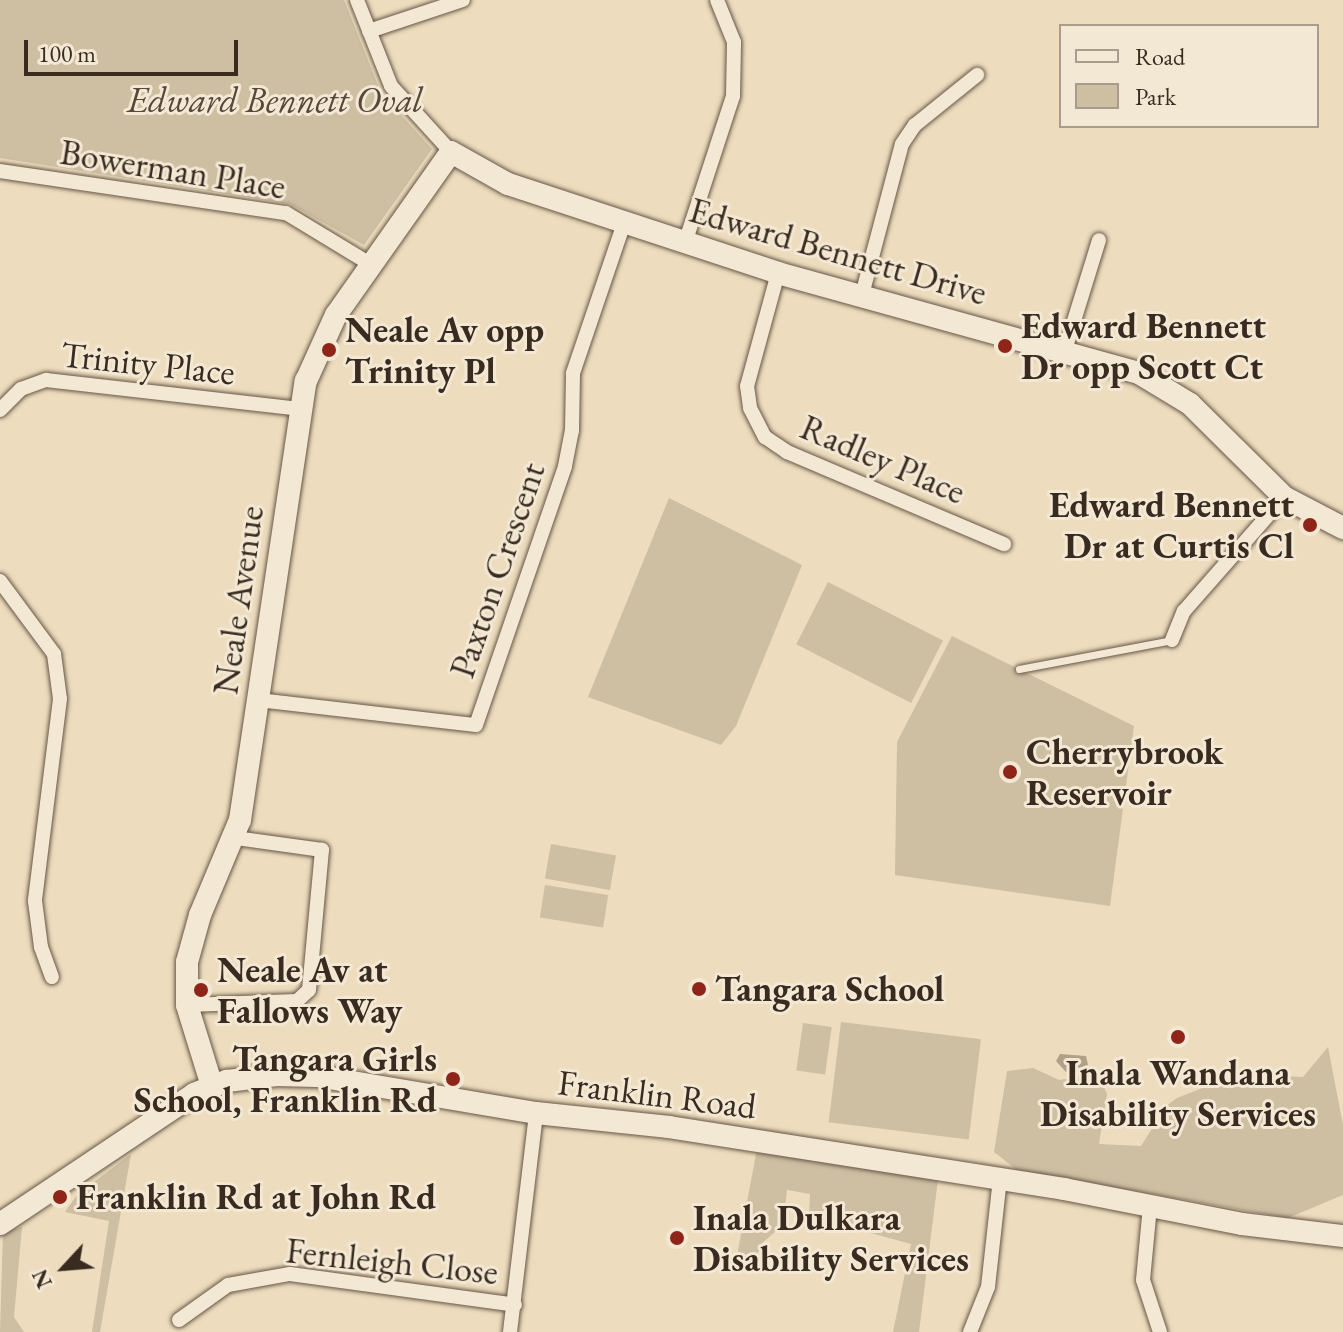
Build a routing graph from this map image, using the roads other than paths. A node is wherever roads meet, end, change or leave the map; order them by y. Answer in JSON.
{"nodes":[{"id":1,"x":357,"y":0,"type":"edge"},
{"id":2,"x":463,"y":0,"type":"edge"},
{"id":3,"x":717,"y":0,"type":"edge"},
{"id":4,"x":369,"y":31,"type":"junction"},
{"id":5,"x":977,"y":75,"type":"dead end"},
{"id":6,"x":451,"y":152,"type":"junction"},
{"id":7,"x":0,"y":171,"type":"edge"},
{"id":8,"x":624,"y":223,"type":"junction"},
{"id":9,"x":1099,"y":240,"type":"dead end"},
{"id":10,"x":685,"y":243,"type":"junction"},
{"id":11,"x":372,"y":265,"type":"junction"},
{"id":12,"x":778,"y":273,"type":"junction"},
{"id":13,"x":862,"y":295,"type":"junction"},
{"id":14,"x":1065,"y":350,"type":"junction"},
{"id":15,"x":299,"y":409,"type":"junction"},
{"id":16,"x":0,"y":410,"type":"edge"},
{"id":17,"x":1284,"y":497,"type":"junction"},
{"id":18,"x":1343,"y":528,"type":"edge"},
{"id":19,"x":1004,"y":544,"type":"dead end"},
{"id":20,"x":0,"y":581,"type":"edge"},
{"id":21,"x":1172,"y":640,"type":"joint"},
{"id":22,"x":1019,"y":669,"type":"dead end"},
{"id":23,"x":259,"y":700,"type":"junction"},
{"id":24,"x":235,"y":838,"type":"junction"},
{"id":25,"x":52,"y":977,"type":"dead end"},
{"id":26,"x":187,"y":1005,"type":"junction"},
{"id":27,"x":212,"y":1086,"type":"junction"},
{"id":28,"x":536,"y":1113,"type":"junction"},
{"id":29,"x":1000,"y":1179,"type":"junction"},
{"id":30,"x":1150,"y":1206,"type":"junction"},
{"id":31,"x":0,"y":1224,"type":"edge"},
{"id":32,"x":1343,"y":1236,"type":"edge"},
{"id":33,"x":515,"y":1305,"type":"junction"},
{"id":34,"x":179,"y":1320,"type":"dead end"},
{"id":35,"x":510,"y":1332,"type":"edge"},
{"id":36,"x":970,"y":1332,"type":"edge"},
{"id":37,"x":1160,"y":1332,"type":"edge"}],
"edges":[{"from":1,"to":4,"type":"street","name":"Edward Bennett Drive"},
{"from":2,"to":4,"type":"street"},
{"from":3,"to":10,"type":"street"},
{"from":4,"to":6,"type":"street","name":"Edward Bennett Drive"},
{"from":5,"to":13,"type":"street"},
{"from":6,"to":8,"type":"street","name":"Edward Bennett Drive"},
{"from":6,"to":11,"type":"street","name":"Neale Avenue"},
{"from":7,"to":11,"type":"street","name":"Bowerman Place"},
{"from":8,"to":10,"type":"street","name":"Edward Bennett Drive"},
{"from":8,"to":23,"type":"street","name":"Paxton Crescent"},
{"from":9,"to":14,"type":"street"},
{"from":10,"to":12,"type":"street","name":"Edward Bennett Drive"},
{"from":11,"to":15,"type":"street","name":"Neale Avenue"},
{"from":12,"to":13,"type":"street","name":"Edward Bennett Drive"},
{"from":12,"to":19,"type":"street","name":"Radley Place"},
{"from":13,"to":14,"type":"street","name":"Edward Bennett Drive"},
{"from":14,"to":17,"type":"street","name":"Edward Bennett Drive"},
{"from":15,"to":16,"type":"street","name":"Trinity Place"},
{"from":15,"to":23,"type":"street","name":"Neale Avenue"},
{"from":17,"to":18,"type":"street","name":"Edward Bennett Drive"},
{"from":17,"to":21,"type":"street"},
{"from":20,"to":25,"type":"street"},
{"from":21,"to":22,"type":"lane"},
{"from":23,"to":24,"type":"street","name":"Neale Avenue"},
{"from":24,"to":26,"type":"street","name":"Neale Avenue"},
{"from":24,"to":26,"type":"street"},
{"from":26,"to":27,"type":"street","name":"Neale Avenue"},
{"from":27,"to":28,"type":"street","name":"Franklin Road"},
{"from":27,"to":31,"type":"street","name":"Franklin Road"},
{"from":28,"to":29,"type":"street","name":"Franklin Road"},
{"from":28,"to":33,"type":"street"},
{"from":29,"to":30,"type":"street","name":"Franklin Road"},
{"from":29,"to":36,"type":"street"},
{"from":30,"to":32,"type":"street","name":"Franklin Road"},
{"from":30,"to":37,"type":"street"},
{"from":33,"to":34,"type":"street","name":"Fernleigh Close"},
{"from":33,"to":35,"type":"street"}]}
